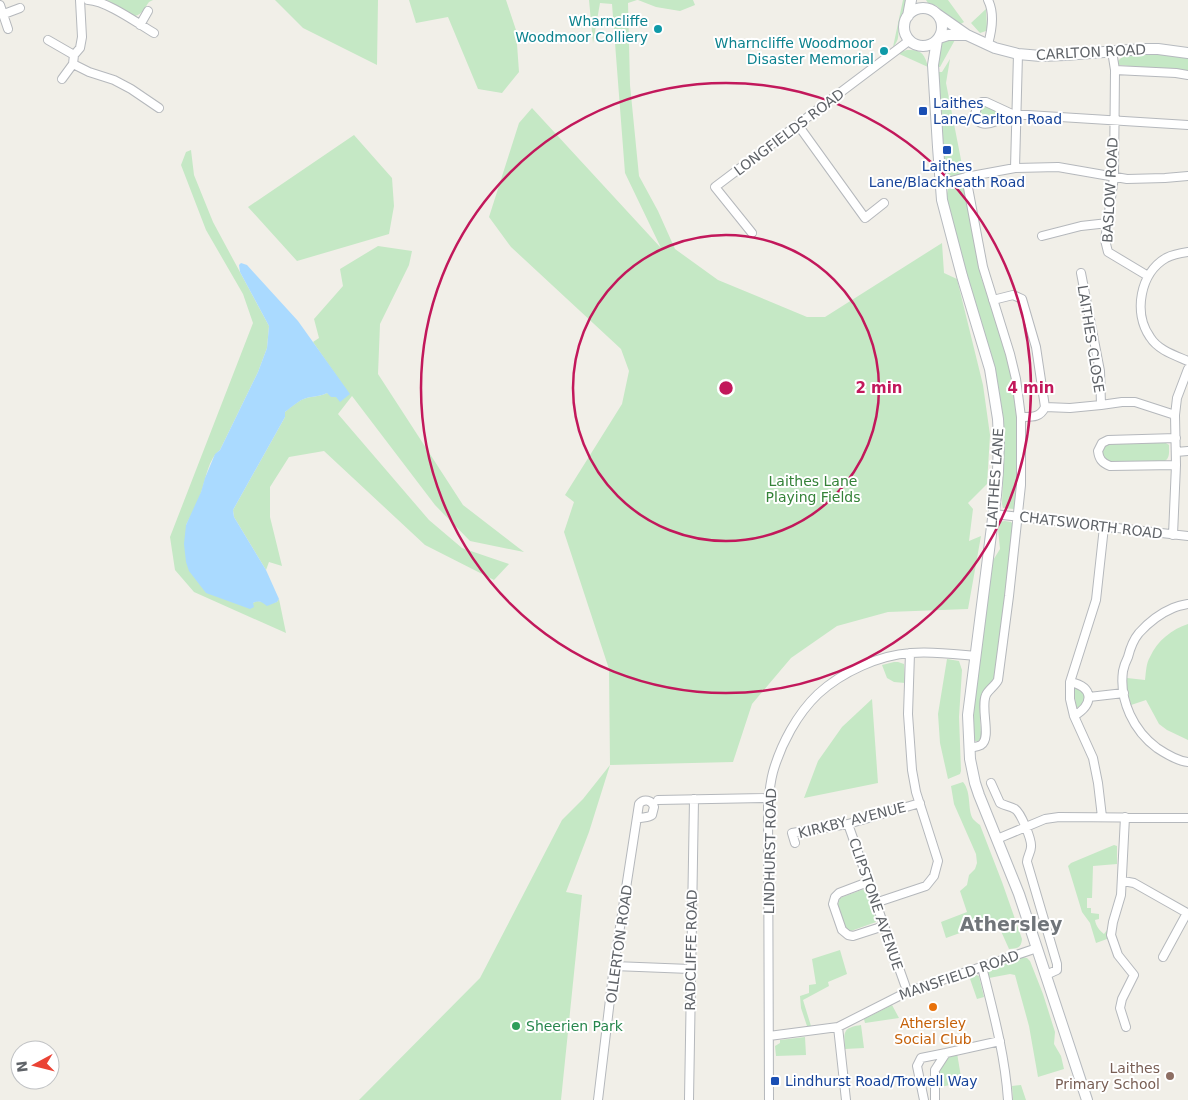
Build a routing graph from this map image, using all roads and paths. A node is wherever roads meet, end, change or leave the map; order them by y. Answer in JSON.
{"nodes":[{"id":1,"x":80,"y":0,"type":"edge"},
{"id":2,"x":88,"y":0,"type":"edge"},
{"id":3,"x":911,"y":0,"type":"edge"},
{"id":4,"x":924,"y":0,"type":"edge"},
{"id":5,"x":988,"y":0,"type":"edge"},
{"id":6,"x":0,"y":6,"type":"edge"},
{"id":7,"x":20,"y":8,"type":"dead end"},
{"id":8,"x":148,"y":11,"type":"dead end"},
{"id":9,"x":934,"y":12,"type":"junction"},
{"id":10,"x":4,"y":14,"type":"junction"},
{"id":11,"x":908,"y":16,"type":"junction"},
{"id":12,"x":140,"y":25,"type":"junction"},
{"id":13,"x":8,"y":29,"type":"dead end"},
{"id":14,"x":154,"y":34,"type":"dead end"},
{"id":15,"x":967,"y":35,"type":"junction"},
{"id":16,"x":938,"y":39,"type":"junction"},
{"id":17,"x":48,"y":40,"type":"dead end"},
{"id":18,"x":910,"y":40,"type":"junction"},
{"id":19,"x":988,"y":44,"type":"junction"},
{"id":20,"x":920,"y":46,"type":"junction"},
{"id":21,"x":1112,"y":51,"type":"junction"},
{"id":22,"x":1188,"y":53,"type":"edge"},
{"id":23,"x":1018,"y":54,"type":"junction"},
{"id":24,"x":74,"y":55,"type":"junction"},
{"id":25,"x":73,"y":64,"type":"junction"},
{"id":26,"x":933,"y":65,"type":"junction"},
{"id":27,"x":1115,"y":70,"type":"junction"},
{"id":28,"x":1188,"y":75,"type":"edge"},
{"id":29,"x":62,"y":80,"type":"dead end"},
{"id":30,"x":159,"y":108,"type":"dead end"},
{"id":31,"x":1014,"y":115,"type":"junction"},
{"id":32,"x":1114,"y":121,"type":"junction"},
{"id":33,"x":798,"y":125,"type":"junction"},
{"id":34,"x":1188,"y":125,"type":"edge"},
{"id":35,"x":1015,"y":168,"type":"junction"},
{"id":36,"x":966,"y":176,"type":"junction"},
{"id":37,"x":1188,"y":176,"type":"edge"},
{"id":38,"x":1114,"y":177,"type":"junction"},
{"id":39,"x":940,"y":184,"type":"junction"},
{"id":40,"x":884,"y":204,"type":"dead end"},
{"id":41,"x":1108,"y":223,"type":"junction"},
{"id":42,"x":752,"y":233,"type":"dead end"},
{"id":43,"x":1042,"y":236,"type":"dead end"},
{"id":44,"x":1188,"y":252,"type":"edge"},
{"id":45,"x":1081,"y":273,"type":"dead end"},
{"id":46,"x":1148,"y":276,"type":"junction"},
{"id":47,"x":993,"y":300,"type":"junction"},
{"id":48,"x":1188,"y":362,"type":"edge"},
{"id":49,"x":1188,"y":369,"type":"edge"},
{"id":50,"x":1101,"y":405,"type":"junction"},
{"id":51,"x":1045,"y":407,"type":"junction"},
{"id":52,"x":1175,"y":415,"type":"junction"},
{"id":53,"x":1021,"y":417,"type":"junction"},
{"id":54,"x":1176,"y":438,"type":"junction"},
{"id":55,"x":1188,"y":451,"type":"edge"},
{"id":56,"x":1176,"y":452,"type":"junction"},
{"id":57,"x":1176,"y":465,"type":"junction"},
{"id":58,"x":994,"y":514,"type":"junction"},
{"id":59,"x":1019,"y":517,"type":"junction"},
{"id":60,"x":1104,"y":527,"type":"junction"},
{"id":61,"x":1173,"y":535,"type":"junction"},
{"id":62,"x":1188,"y":536,"type":"edge"},
{"id":63,"x":1188,"y":604,"type":"edge"},
{"id":64,"x":910,"y":653,"type":"junction"},
{"id":65,"x":975,"y":656,"type":"junction"},
{"id":66,"x":1070,"y":682,"type":"junction"},
{"id":67,"x":1124,"y":693,"type":"junction"},
{"id":68,"x":1089,"y":697,"type":"junction"},
{"id":69,"x":1074,"y":716,"type":"junction"},
{"id":70,"x":969,"y":748,"type":"junction"},
{"id":71,"x":1188,"y":762,"type":"edge"},
{"id":72,"x":991,"y":783,"type":"dead end"},
{"id":73,"x":769,"y":798,"type":"junction"},
{"id":74,"x":694,"y":799,"type":"junction"},
{"id":75,"x":658,"y":800,"type":"dead end"},
{"id":76,"x":920,"y":803,"type":"junction"},
{"id":77,"x":1102,"y":817,"type":"junction"},
{"id":78,"x":1125,"y":817,"type":"junction"},
{"id":79,"x":1188,"y":818,"type":"edge"},
{"id":80,"x":637,"y":819,"type":"dead end"},
{"id":81,"x":848,"y":824,"type":"junction"},
{"id":82,"x":1025,"y":828,"type":"junction"},
{"id":83,"x":997,"y":839,"type":"junction"},
{"id":84,"x":794,"y":843,"type":"dead end"},
{"id":85,"x":1123,"y":881,"type":"junction"},
{"id":86,"x":868,"y":882,"type":"junction"},
{"id":87,"x":875,"y":903,"type":"junction"},
{"id":88,"x":1187,"y":912,"type":"edge"},
{"id":89,"x":884,"y":926,"type":"junction"},
{"id":90,"x":1037,"y":948,"type":"junction"},
{"id":91,"x":1163,"y":956,"type":"dead end"},
{"id":92,"x":614,"y":966,"type":"junction"},
{"id":93,"x":982,"y":967,"type":"junction"},
{"id":94,"x":690,"y":969,"type":"junction"},
{"id":95,"x":1046,"y":975,"type":"junction"},
{"id":96,"x":905,"y":985,"type":"dead end"},
{"id":97,"x":1126,"y":1027,"type":"dead end"},
{"id":98,"x":838,"y":1028,"type":"junction"},
{"id":99,"x":769,"y":1036,"type":"junction"},
{"id":100,"x":1000,"y":1041,"type":"junction"},
{"id":101,"x":946,"y":1053,"type":"junction"},
{"id":102,"x":598,"y":1100,"type":"edge"},
{"id":103,"x":688,"y":1100,"type":"edge"},
{"id":104,"x":769,"y":1100,"type":"edge"},
{"id":105,"x":846,"y":1100,"type":"edge"},
{"id":106,"x":924,"y":1100,"type":"edge"},
{"id":107,"x":935,"y":1100,"type":"edge"},
{"id":108,"x":1008,"y":1100,"type":"edge"},
{"id":109,"x":1087,"y":1100,"type":"edge"}],
"edges":[{"from":1,"to":24,"type":"street"},
{"from":2,"to":12,"type":"street"},
{"from":3,"to":11,"type":"main road"},
{"from":4,"to":9,"type":"main road","name":"CARLTON ROAD"},
{"from":5,"to":19,"type":"street"},
{"from":6,"to":10,"type":"street"},
{"from":7,"to":10,"type":"street"},
{"from":8,"to":12,"type":"street"},
{"from":9,"to":11,"type":"main road"},
{"from":9,"to":15,"type":"main road","name":"CARLTON ROAD"},
{"from":9,"to":16,"type":"main road"},
{"from":10,"to":13,"type":"street"},
{"from":11,"to":18,"type":"main road"},
{"from":12,"to":14,"type":"street"},
{"from":15,"to":16,"type":"main road","name":"CARLTON ROAD"},
{"from":15,"to":19,"type":"main road","name":"CARLTON ROAD"},
{"from":16,"to":20,"type":"main road"},
{"from":16,"to":26,"type":"main road","name":"LAITHES LANE"},
{"from":17,"to":24,"type":"street"},
{"from":18,"to":20,"type":"main road"},
{"from":18,"to":33,"type":"street","name":"LONGFIELDS ROAD"},
{"from":19,"to":23,"type":"main road","name":"CARLTON ROAD"},
{"from":20,"to":26,"type":"main road"},
{"from":21,"to":22,"type":"main road","name":"CARLTON ROAD"},
{"from":21,"to":23,"type":"main road","name":"CARLTON ROAD"},
{"from":21,"to":27,"type":"street","name":"BASLOW ROAD"},
{"from":23,"to":31,"type":"street"},
{"from":24,"to":25,"type":"street"},
{"from":25,"to":29,"type":"street"},
{"from":25,"to":30,"type":"street"},
{"from":26,"to":39,"type":"main road","name":"LAITHES LANE"},
{"from":27,"to":28,"type":"street","name":"CARLTON ROAD"},
{"from":27,"to":32,"type":"street","name":"BASLOW ROAD"},
{"from":31,"to":32,"type":"street"},
{"from":31,"to":35,"type":"street"},
{"from":32,"to":34,"type":"street"},
{"from":32,"to":38,"type":"street","name":"BASLOW ROAD"},
{"from":33,"to":40,"type":"street"},
{"from":33,"to":42,"type":"street","name":"LONGFIELDS ROAD"},
{"from":35,"to":36,"type":"street"},
{"from":35,"to":38,"type":"street"},
{"from":36,"to":39,"type":"street"},
{"from":36,"to":47,"type":"street","name":"LAITHES LANE"},
{"from":37,"to":38,"type":"street"},
{"from":38,"to":41,"type":"street","name":"BASLOW ROAD"},
{"from":39,"to":58,"type":"main road","name":"LAITHES LANE"},
{"from":41,"to":43,"type":"street"},
{"from":41,"to":46,"type":"street","name":"BASLOW ROAD"},
{"from":44,"to":46,"type":"street"},
{"from":45,"to":50,"type":"street","name":"LAITHES CLOSE"},
{"from":46,"to":48,"type":"street"},
{"from":47,"to":51,"type":"street"},
{"from":47,"to":53,"type":"street","name":"LAITHES LANE"},
{"from":49,"to":52,"type":"street"},
{"from":50,"to":51,"type":"street","name":"LAITHES CLOSE"},
{"from":50,"to":52,"type":"street","name":"LAITHES CLOSE"},
{"from":51,"to":53,"type":"street","name":"LAITHES LANE"},
{"from":52,"to":54,"type":"street"},
{"from":53,"to":59,"type":"street","name":"LAITHES LANE"},
{"from":54,"to":56,"type":"street"},
{"from":54,"to":57,"type":"street"},
{"from":55,"to":56,"type":"street"},
{"from":56,"to":57,"type":"street"},
{"from":57,"to":61,"type":"street"},
{"from":58,"to":59,"type":"street","name":"CHATSWORTH ROAD"},
{"from":58,"to":65,"type":"main road","name":"LAITHES LANE"},
{"from":59,"to":60,"type":"street","name":"CHATSWORTH ROAD"},
{"from":59,"to":70,"type":"street","name":"LAITHES LANE"},
{"from":60,"to":61,"type":"street","name":"CHATSWORTH ROAD"},
{"from":60,"to":66,"type":"street"},
{"from":61,"to":62,"type":"street","name":"CHATSWORTH ROAD"},
{"from":63,"to":67,"type":"street"},
{"from":64,"to":65,"type":"street","name":"LINDHURST ROAD"},
{"from":64,"to":73,"type":"street","name":"LINDHURST ROAD"},
{"from":64,"to":76,"type":"street"},
{"from":65,"to":70,"type":"main road","name":"LAITHES LANE"},
{"from":66,"to":68,"type":"street"},
{"from":66,"to":69,"type":"street"},
{"from":67,"to":68,"type":"street"},
{"from":67,"to":71,"type":"street"},
{"from":68,"to":69,"type":"street"},
{"from":69,"to":77,"type":"street"},
{"from":70,"to":83,"type":"main road","name":"LAITHES LANE"},
{"from":72,"to":82,"type":"street"},
{"from":73,"to":74,"type":"street"},
{"from":73,"to":99,"type":"street","name":"LINDHURST ROAD"},
{"from":74,"to":75,"type":"street"},
{"from":74,"to":94,"type":"street","name":"RADCLIFFE ROAD"},
{"from":76,"to":81,"type":"street","name":"KIRKBY AVENUE"},
{"from":76,"to":87,"type":"street"},
{"from":77,"to":78,"type":"street"},
{"from":77,"to":82,"type":"street"},
{"from":78,"to":79,"type":"street"},
{"from":78,"to":85,"type":"street"},
{"from":80,"to":92,"type":"street","name":"OLLERTON ROAD"},
{"from":81,"to":84,"type":"street","name":"KIRKBY AVENUE"},
{"from":81,"to":86,"type":"street","name":"CLIPSTONE AVENUE"},
{"from":82,"to":83,"type":"street"},
{"from":82,"to":95,"type":"street"},
{"from":83,"to":90,"type":"main road","name":"LAITHES LANE"},
{"from":85,"to":88,"type":"street"},
{"from":85,"to":97,"type":"street"},
{"from":86,"to":87,"type":"street","name":"CLIPSTONE AVENUE"},
{"from":86,"to":89,"type":"street"},
{"from":87,"to":89,"type":"street","name":"CLIPSTONE AVENUE"},
{"from":88,"to":91,"type":"street"},
{"from":89,"to":96,"type":"street","name":"CLIPSTONE AVENUE"},
{"from":90,"to":93,"type":"street","name":"MANSFIELD ROAD"},
{"from":90,"to":95,"type":"main road","name":"LAITHES LANE"},
{"from":92,"to":94,"type":"street"},
{"from":92,"to":102,"type":"street","name":"OLLERTON ROAD"},
{"from":93,"to":98,"type":"street","name":"MANSFIELD ROAD"},
{"from":93,"to":100,"type":"street"},
{"from":94,"to":103,"type":"street","name":"RADCLIFFE ROAD"},
{"from":95,"to":109,"type":"main road","name":"LAITHES LANE"},
{"from":98,"to":99,"type":"street","name":"MANSFIELD ROAD"},
{"from":98,"to":105,"type":"street"},
{"from":99,"to":104,"type":"street","name":"LINDHURST ROAD"},
{"from":100,"to":101,"type":"street"},
{"from":100,"to":108,"type":"street"},
{"from":101,"to":106,"type":"street"},
{"from":101,"to":107,"type":"street"}]}
